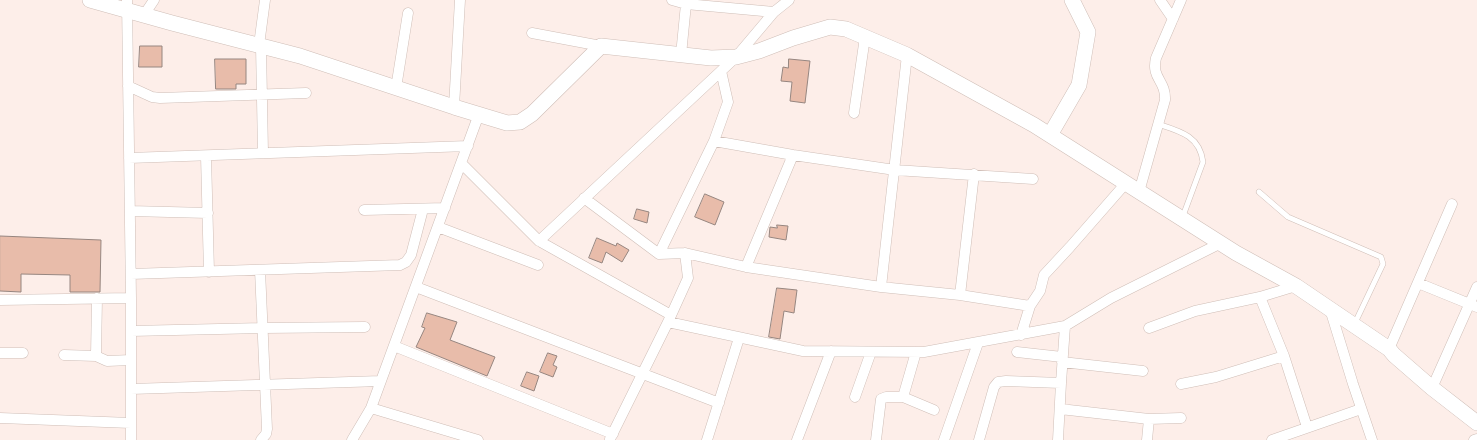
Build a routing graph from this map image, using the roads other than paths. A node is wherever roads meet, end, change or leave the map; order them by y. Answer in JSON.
{"nodes":[{"id":1,"x":90,"y":0,"type":"edge"},
{"id":2,"x":154,"y":0,"type":"edge"},
{"id":3,"x":266,"y":0,"type":"edge"},
{"id":4,"x":460,"y":0,"type":"edge"},
{"id":5,"x":672,"y":0,"type":"edge"},
{"id":6,"x":789,"y":0,"type":"edge"},
{"id":7,"x":1072,"y":0,"type":"edge"},
{"id":8,"x":1160,"y":0,"type":"edge"},
{"id":9,"x":1181,"y":0,"type":"edge"},
{"id":10,"x":686,"y":4,"type":"junction"},
{"id":11,"x":738,"y":4,"type":"edge"},
{"id":12,"x":127,"y":5,"type":"edge"},
{"id":13,"x":774,"y":12,"type":"junction"},
{"id":14,"x":408,"y":13,"type":"dead end"},
{"id":15,"x":144,"y":16,"type":"junction"},
{"id":16,"x":1173,"y":19,"type":"junction"},
{"id":17,"x":532,"y":33,"type":"dead end"},
{"id":18,"x":864,"y":37,"type":"junction"},
{"id":19,"x":260,"y":45,"type":"junction"},
{"id":20,"x":601,"y":46,"type":"junction"},
{"id":21,"x":681,"y":55,"type":"junction"},
{"id":22,"x":907,"y":55,"type":"junction"},
{"id":23,"x":736,"y":57,"type":"junction"},
{"id":24,"x":721,"y":71,"type":"junction"},
{"id":25,"x":128,"y":86,"type":"junction"},
{"id":26,"x":396,"y":88,"type":"junction"},
{"id":27,"x":306,"y":93,"type":"dead end"},
{"id":28,"x":262,"y":94,"type":"junction"},
{"id":29,"x":454,"y":107,"type":"junction"},
{"id":30,"x":854,"y":113,"type":"dead end"},
{"id":31,"x":479,"y":114,"type":"junction"},
{"id":32,"x":1158,"y":124,"type":"junction"},
{"id":33,"x":1050,"y":135,"type":"junction"},
{"id":34,"x":714,"y":141,"type":"junction"},
{"id":35,"x":468,"y":146,"type":"junction"},
{"id":36,"x":263,"y":153,"type":"junction"},
{"id":37,"x":793,"y":155,"type":"junction"},
{"id":38,"x":206,"y":156,"type":"junction"},
{"id":39,"x":129,"y":158,"type":"junction"},
{"id":40,"x":461,"y":164,"type":"junction"},
{"id":41,"x":895,"y":170,"type":"junction"},
{"id":42,"x":974,"y":174,"type":"junction"},
{"id":43,"x":1033,"y":179,"type":"dead end"},
{"id":44,"x":1126,"y":183,"type":"junction"},
{"id":45,"x":1139,"y":192,"type":"junction"},
{"id":46,"x":1258,"y":192,"type":"dead end"},
{"id":47,"x":584,"y":198,"type":"junction"},
{"id":48,"x":1452,"y":204,"type":"dead end"},
{"id":49,"x":445,"y":208,"type":"junction"},
{"id":50,"x":423,"y":209,"type":"junction"},
{"id":51,"x":364,"y":210,"type":"dead end"},
{"id":52,"x":130,"y":211,"type":"junction"},
{"id":53,"x":208,"y":213,"type":"junction"},
{"id":54,"x":1182,"y":219,"type":"junction"},
{"id":55,"x":438,"y":227,"type":"junction"},
{"id":56,"x":539,"y":242,"type":"junction"},
{"id":57,"x":1221,"y":244,"type":"junction"},
{"id":58,"x":685,"y":253,"type":"junction"},
{"id":59,"x":659,"y":254,"type":"junction"},
{"id":60,"x":538,"y":265,"type":"dead end"},
{"id":61,"x":746,"y":268,"type":"junction"},
{"id":62,"x":260,"y":270,"type":"junction"},
{"id":63,"x":209,"y":272,"type":"junction"},
{"id":64,"x":131,"y":274,"type":"junction"},
{"id":65,"x":1418,"y":283,"type":"junction"},
{"id":66,"x":1296,"y":286,"type":"junction"},
{"id":67,"x":1477,"y":286,"type":"edge"},
{"id":68,"x":416,"y":287,"type":"junction"},
{"id":69,"x":881,"y":287,"type":"junction"},
{"id":70,"x":960,"y":294,"type":"junction"},
{"id":71,"x":1260,"y":297,"type":"junction"},
{"id":72,"x":97,"y":298,"type":"junction"},
{"id":73,"x":131,"y":298,"type":"junction"},
{"id":74,"x":0,"y":300,"type":"edge"},
{"id":75,"x":1030,"y":306,"type":"junction"},
{"id":76,"x":1473,"y":306,"type":"edge"},
{"id":77,"x":1330,"y":309,"type":"junction"},
{"id":78,"x":669,"y":318,"type":"junction"},
{"id":79,"x":1354,"y":325,"type":"junction"},
{"id":80,"x":1065,"y":326,"type":"junction"},
{"id":81,"x":366,"y":327,"type":"dead end"},
{"id":82,"x":263,"y":328,"type":"junction"},
{"id":83,"x":1149,"y":328,"type":"dead end"},
{"id":84,"x":131,"y":331,"type":"junction"},
{"id":85,"x":1021,"y":335,"type":"junction"},
{"id":86,"x":739,"y":338,"type":"junction"},
{"id":87,"x":978,"y":343,"type":"junction"},
{"id":88,"x":394,"y":346,"type":"junction"},
{"id":89,"x":1389,"y":349,"type":"junction"},
{"id":90,"x":831,"y":351,"type":"junction"},
{"id":91,"x":871,"y":352,"type":"junction"},
{"id":92,"x":916,"y":352,"type":"junction"},
{"id":93,"x":1017,"y":352,"type":"dead end"},
{"id":94,"x":0,"y":353,"type":"edge"},
{"id":95,"x":23,"y":353,"type":"dead end"},
{"id":96,"x":64,"y":355,"type":"dead end"},
{"id":97,"x":96,"y":356,"type":"junction"},
{"id":98,"x":1284,"y":356,"type":"junction"},
{"id":99,"x":131,"y":360,"type":"junction"},
{"id":100,"x":1062,"y":360,"type":"junction"},
{"id":101,"x":1144,"y":370,"type":"dead end"},
{"id":102,"x":642,"y":374,"type":"junction"},
{"id":103,"x":381,"y":381,"type":"junction"},
{"id":104,"x":1060,"y":383,"type":"junction"},
{"id":105,"x":1181,"y":384,"type":"dead end"},
{"id":106,"x":265,"y":385,"type":"junction"},
{"id":107,"x":1432,"y":388,"type":"junction"},
{"id":108,"x":132,"y":389,"type":"junction"},
{"id":109,"x":855,"y":397,"type":"dead end"},
{"id":110,"x":902,"y":397,"type":"junction"},
{"id":111,"x":719,"y":403,"type":"junction"},
{"id":112,"x":371,"y":408,"type":"junction"},
{"id":113,"x":1361,"y":409,"type":"junction"},
{"id":114,"x":934,"y":410,"type":"dead end"},
{"id":115,"x":1060,"y":410,"type":"junction"},
{"id":116,"x":0,"y":418,"type":"edge"},
{"id":117,"x":1150,"y":418,"type":"junction"},
{"id":118,"x":1181,"y":418,"type":"dead end"},
{"id":119,"x":132,"y":423,"type":"junction"},
{"id":120,"x":1477,"y":423,"type":"edge"},
{"id":121,"x":1307,"y":428,"type":"junction"},
{"id":122,"x":611,"y":437,"type":"edge"},
{"id":123,"x":132,"y":440,"type":"edge"},
{"id":124,"x":261,"y":440,"type":"edge"},
{"id":125,"x":352,"y":440,"type":"edge"},
{"id":126,"x":478,"y":440,"type":"edge"},
{"id":127,"x":707,"y":440,"type":"edge"},
{"id":128,"x":797,"y":440,"type":"edge"},
{"id":129,"x":876,"y":440,"type":"edge"},
{"id":130,"x":944,"y":440,"type":"edge"},
{"id":131,"x":979,"y":440,"type":"edge"},
{"id":132,"x":1058,"y":440,"type":"edge"},
{"id":133,"x":1147,"y":440,"type":"edge"},
{"id":134,"x":1272,"y":440,"type":"edge"},
{"id":135,"x":1372,"y":440,"type":"edge"}],
"edges":[{"from":1,"to":12,"type":"street"},
{"from":2,"to":15,"type":"street"},
{"from":3,"to":19,"type":"street"},
{"from":4,"to":29,"type":"street"},
{"from":5,"to":10,"type":"street"},
{"from":6,"to":13,"type":"street"},
{"from":7,"to":33,"type":"street"},
{"from":8,"to":16,"type":"street"},
{"from":9,"to":16,"type":"street"},
{"from":10,"to":11,"type":"street"},
{"from":10,"to":21,"type":"street"},
{"from":11,"to":13,"type":"street"},
{"from":12,"to":15,"type":"street"},
{"from":12,"to":25,"type":"street"},
{"from":13,"to":23,"type":"street"},
{"from":14,"to":26,"type":"street"},
{"from":15,"to":19,"type":"street"},
{"from":16,"to":32,"type":"street"},
{"from":17,"to":20,"type":"street"},
{"from":18,"to":22,"type":"street"},
{"from":18,"to":23,"type":"street"},
{"from":18,"to":30,"type":"street"},
{"from":19,"to":26,"type":"street"},
{"from":19,"to":28,"type":"street"},
{"from":20,"to":21,"type":"street"},
{"from":20,"to":31,"type":"street"},
{"from":21,"to":23,"type":"street"},
{"from":22,"to":33,"type":"street"},
{"from":22,"to":41,"type":"street"},
{"from":23,"to":24,"type":"street"},
{"from":24,"to":34,"type":"street"},
{"from":24,"to":47,"type":"street"},
{"from":25,"to":28,"type":"street"},
{"from":25,"to":39,"type":"street"},
{"from":26,"to":29,"type":"street"},
{"from":27,"to":28,"type":"street"},
{"from":28,"to":36,"type":"street"},
{"from":29,"to":31,"type":"street"},
{"from":31,"to":35,"type":"street"},
{"from":32,"to":45,"type":"street"},
{"from":32,"to":54,"type":"lane"},
{"from":33,"to":44,"type":"street"},
{"from":34,"to":37,"type":"street"},
{"from":34,"to":59,"type":"street"},
{"from":35,"to":36,"type":"street"},
{"from":35,"to":40,"type":"street"},
{"from":36,"to":38,"type":"street"},
{"from":37,"to":41,"type":"street"},
{"from":37,"to":61,"type":"street"},
{"from":38,"to":39,"type":"street"},
{"from":38,"to":53,"type":"street"},
{"from":39,"to":52,"type":"street"},
{"from":40,"to":49,"type":"street"},
{"from":40,"to":56,"type":"street"},
{"from":41,"to":42,"type":"street"},
{"from":41,"to":69,"type":"street"},
{"from":42,"to":43,"type":"street"},
{"from":42,"to":70,"type":"street"},
{"from":44,"to":45,"type":"street"},
{"from":44,"to":75,"type":"street"},
{"from":45,"to":54,"type":"street"},
{"from":46,"to":79,"type":"lane"},
{"from":47,"to":56,"type":"street"},
{"from":47,"to":59,"type":"street"},
{"from":48,"to":65,"type":"street"},
{"from":49,"to":50,"type":"street"},
{"from":49,"to":55,"type":"street"},
{"from":50,"to":51,"type":"street"},
{"from":50,"to":62,"type":"street"},
{"from":52,"to":53,"type":"street"},
{"from":52,"to":64,"type":"street"},
{"from":53,"to":63,"type":"street"},
{"from":54,"to":57,"type":"street"},
{"from":55,"to":60,"type":"street"},
{"from":55,"to":68,"type":"street"},
{"from":56,"to":78,"type":"street"},
{"from":57,"to":66,"type":"street"},
{"from":57,"to":80,"type":"street"},
{"from":58,"to":59,"type":"street"},
{"from":58,"to":61,"type":"street"},
{"from":58,"to":78,"type":"street"},
{"from":61,"to":69,"type":"street"},
{"from":62,"to":63,"type":"street"},
{"from":62,"to":82,"type":"street"},
{"from":63,"to":64,"type":"street"},
{"from":64,"to":73,"type":"street"},
{"from":65,"to":76,"type":"street"},
{"from":65,"to":89,"type":"street"},
{"from":66,"to":71,"type":"street"},
{"from":66,"to":77,"type":"street"},
{"from":67,"to":76,"type":"street"},
{"from":68,"to":88,"type":"street"},
{"from":68,"to":102,"type":"street"},
{"from":69,"to":70,"type":"street"},
{"from":70,"to":75,"type":"street"},
{"from":71,"to":83,"type":"street"},
{"from":71,"to":98,"type":"street"},
{"from":72,"to":73,"type":"street"},
{"from":72,"to":74,"type":"street"},
{"from":72,"to":97,"type":"street"},
{"from":73,"to":84,"type":"street"},
{"from":75,"to":85,"type":"street"},
{"from":76,"to":107,"type":"street"},
{"from":77,"to":79,"type":"street"},
{"from":77,"to":113,"type":"street"},
{"from":78,"to":86,"type":"street"},
{"from":78,"to":102,"type":"street"},
{"from":79,"to":89,"type":"street"},
{"from":80,"to":85,"type":"street"},
{"from":80,"to":100,"type":"street"},
{"from":81,"to":82,"type":"street"},
{"from":82,"to":84,"type":"street"},
{"from":82,"to":106,"type":"street"},
{"from":84,"to":99,"type":"street"},
{"from":85,"to":87,"type":"street"},
{"from":86,"to":90,"type":"street"},
{"from":86,"to":111,"type":"street"},
{"from":87,"to":92,"type":"street"},
{"from":87,"to":130,"type":"street"},
{"from":88,"to":103,"type":"street"},
{"from":88,"to":122,"type":"street"},
{"from":89,"to":107,"type":"street"},
{"from":90,"to":91,"type":"street"},
{"from":90,"to":128,"type":"street"},
{"from":91,"to":92,"type":"street"},
{"from":91,"to":109,"type":"street"},
{"from":92,"to":110,"type":"street"},
{"from":93,"to":100,"type":"street"},
{"from":94,"to":95,"type":"street"},
{"from":96,"to":97,"type":"street"},
{"from":97,"to":99,"type":"street"},
{"from":98,"to":105,"type":"street"},
{"from":98,"to":121,"type":"street"},
{"from":99,"to":108,"type":"street"},
{"from":100,"to":101,"type":"street"},
{"from":100,"to":104,"type":"street"},
{"from":102,"to":111,"type":"street"},
{"from":102,"to":122,"type":"street"},
{"from":103,"to":106,"type":"street"},
{"from":103,"to":112,"type":"street"},
{"from":104,"to":115,"type":"street"},
{"from":104,"to":131,"type":"street"},
{"from":106,"to":108,"type":"street"},
{"from":106,"to":124,"type":"street"},
{"from":107,"to":120,"type":"street"},
{"from":108,"to":119,"type":"street"},
{"from":110,"to":114,"type":"street"},
{"from":110,"to":129,"type":"street"},
{"from":111,"to":127,"type":"street"},
{"from":112,"to":125,"type":"street"},
{"from":112,"to":126,"type":"street"},
{"from":113,"to":121,"type":"street"},
{"from":113,"to":135,"type":"street"},
{"from":115,"to":117,"type":"street"},
{"from":115,"to":132,"type":"street"},
{"from":116,"to":119,"type":"street"},
{"from":117,"to":118,"type":"street"},
{"from":117,"to":133,"type":"street"},
{"from":119,"to":123,"type":"street"},
{"from":121,"to":134,"type":"street"}]}
